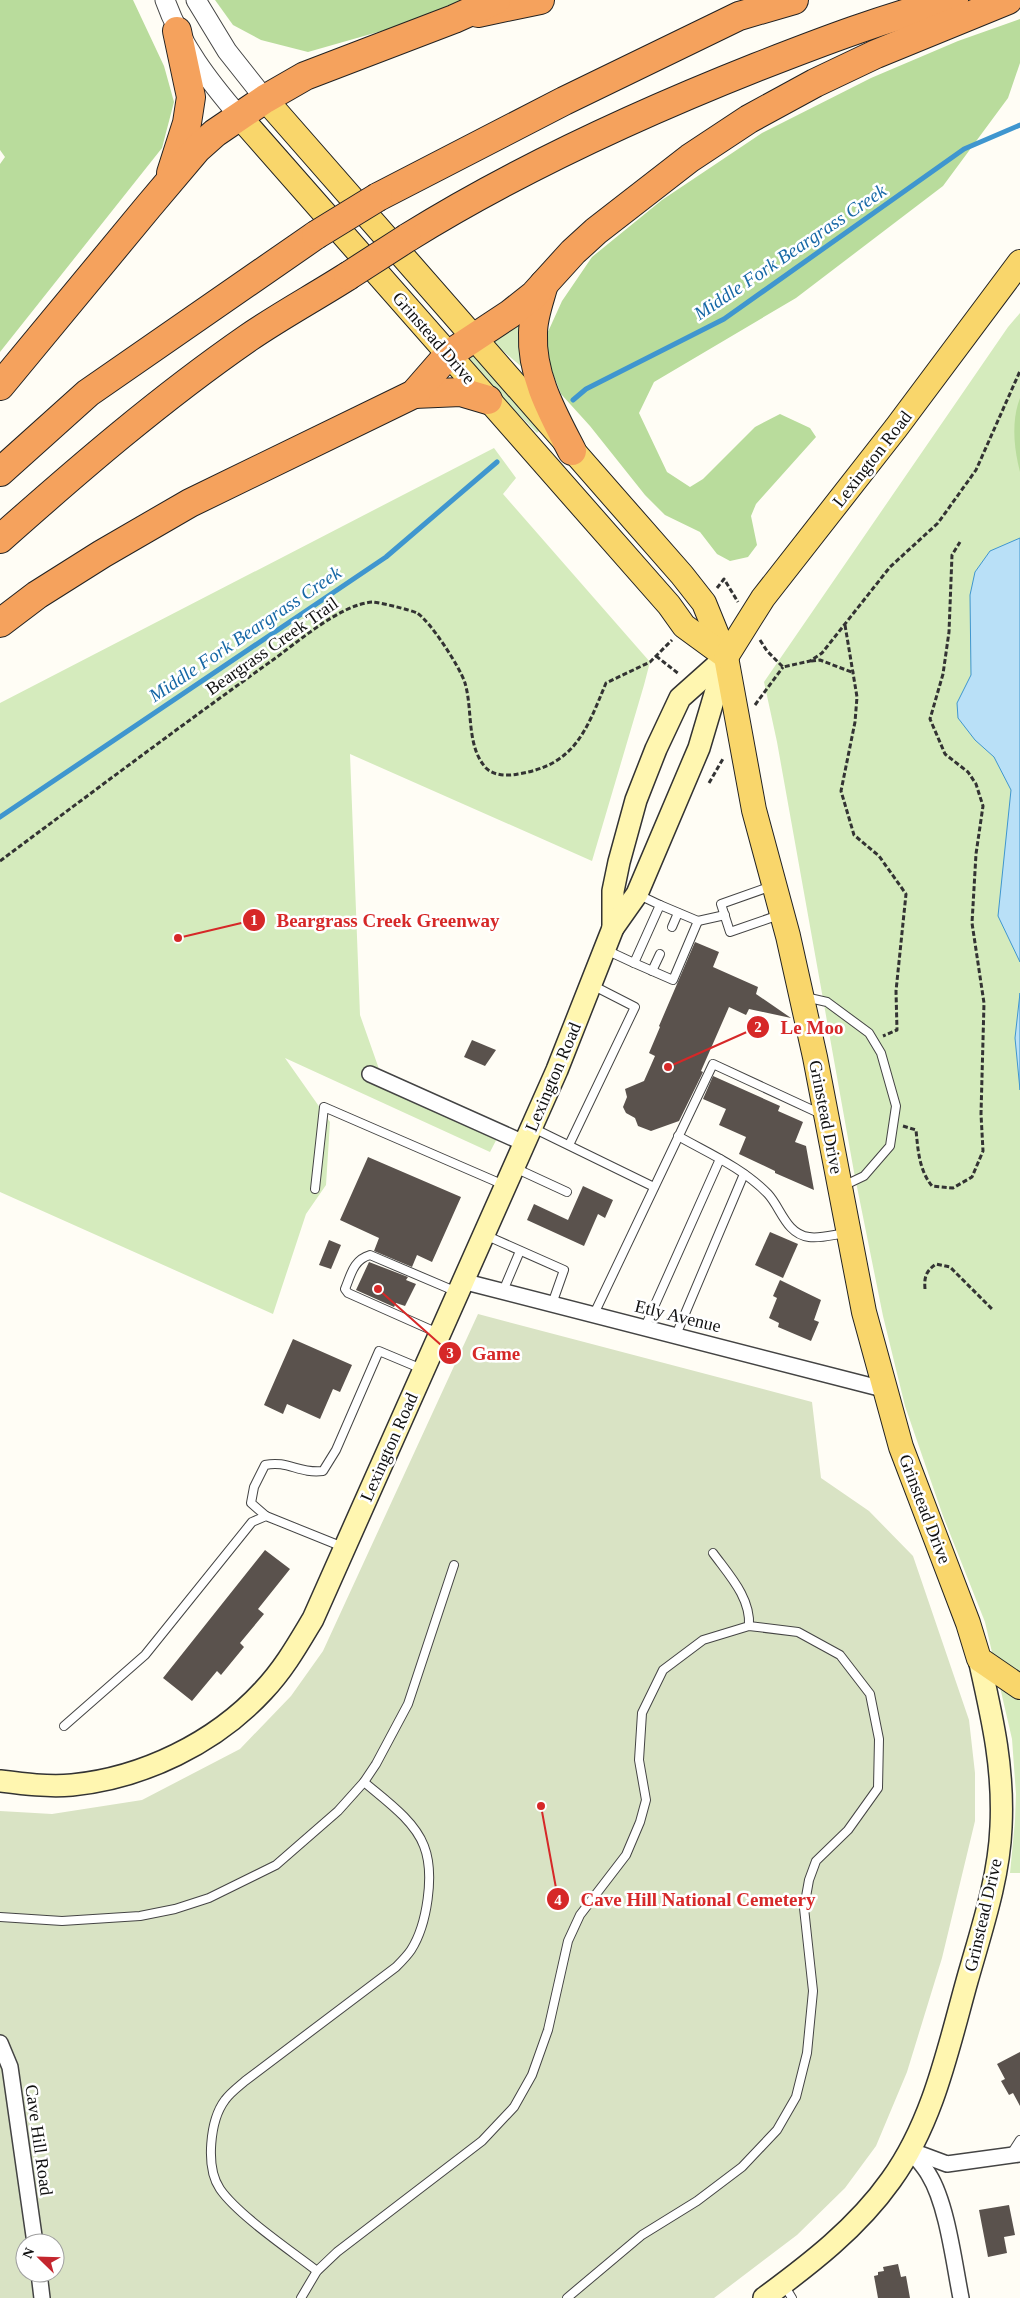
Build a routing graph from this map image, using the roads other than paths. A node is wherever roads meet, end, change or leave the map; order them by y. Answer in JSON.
{"nodes":[{"id":1,"x":165,"y":0,"type":"edge"},
{"id":2,"x":196,"y":0,"type":"edge"},
{"id":3,"x":496,"y":0,"type":"edge"},
{"id":4,"x":540,"y":0,"type":"edge"},
{"id":5,"x":794,"y":0,"type":"edge"},
{"id":6,"x":954,"y":0,"type":"edge"},
{"id":7,"x":1008,"y":0,"type":"edge"},
{"id":8,"x":454,"y":19,"type":"junction"},
{"id":9,"x":177,"y":31,"type":"junction"},
{"id":10,"x":265,"y":99,"type":"junction"},
{"id":11,"x":239,"y":116,"type":"junction"},
{"id":12,"x":165,"y":187,"type":"junction"},
{"id":13,"x":1020,"y":262,"type":"edge"},
{"id":14,"x":544,"y":284,"type":"junction"},
{"id":15,"x":473,"y":337,"type":"junction"},
{"id":16,"x":448,"y":355,"type":"junction"},
{"id":17,"x":0,"y":386,"type":"edge"},
{"id":18,"x":414,"y":394,"type":"junction"},
{"id":19,"x":488,"y":400,"type":"junction"},
{"id":20,"x":572,"y":451,"type":"junction"},
{"id":21,"x":0,"y":472,"type":"edge"},
{"id":22,"x":0,"y":539,"type":"edge"},
{"id":23,"x":0,"y":623,"type":"edge"},
{"id":24,"x":726,"y":657,"type":"junction"},
{"id":25,"x":774,"y":885,"type":"junction"},
{"id":26,"x":637,"y":894,"type":"junction"},
{"id":27,"x":660,"y":905,"type":"junction"},
{"id":28,"x":678,"y":913,"type":"junction"},
{"id":29,"x":782,"y":914,"type":"junction"},
{"id":30,"x":725,"y":915,"type":"junction"},
{"id":31,"x":698,"y":922,"type":"junction"},
{"id":32,"x":672,"y":927,"type":"dead end"},
{"id":33,"x":613,"y":928,"type":"junction"},
{"id":34,"x":606,"y":950,"type":"junction"},
{"id":35,"x":660,"y":954,"type":"dead end"},
{"id":36,"x":634,"y":963,"type":"junction"},
{"id":37,"x":652,"y":971,"type":"junction"},
{"id":38,"x":592,"y":985,"type":"junction"},
{"id":39,"x":801,"y":996,"type":"junction"},
{"id":40,"x":370,"y":1074,"type":"dead end"},
{"id":41,"x":826,"y":1116,"type":"junction"},
{"id":42,"x":528,"y":1135,"type":"junction"},
{"id":43,"x":678,"y":1136,"type":"junction"},
{"id":44,"x":569,"y":1145,"type":"junction"},
{"id":45,"x":720,"y":1159,"type":"junction"},
{"id":46,"x":744,"y":1174,"type":"junction"},
{"id":47,"x":509,"y":1176,"type":"junction"},
{"id":48,"x":654,"y":1187,"type":"junction"},
{"id":49,"x":840,"y":1188,"type":"junction"},
{"id":50,"x":315,"y":1189,"type":"dead end"},
{"id":51,"x":567,"y":1192,"type":"dead end"},
{"id":52,"x":848,"y":1232,"type":"junction"},
{"id":53,"x":483,"y":1234,"type":"junction"},
{"id":54,"x":520,"y":1250,"type":"junction"},
{"id":55,"x":460,"y":1287,"type":"junction"},
{"id":56,"x":503,"y":1291,"type":"junction"},
{"id":57,"x":552,"y":1304,"type":"junction"},
{"id":58,"x":594,"y":1314,"type":"junction"},
{"id":59,"x":645,"y":1327,"type":"junction"},
{"id":60,"x":439,"y":1333,"type":"junction"},
{"id":61,"x":676,"y":1335,"type":"junction"},
{"id":62,"x":423,"y":1370,"type":"junction"},
{"id":63,"x":884,"y":1389,"type":"junction"},
{"id":64,"x":266,"y":1516,"type":"junction"},
{"id":65,"x":344,"y":1548,"type":"junction"},
{"id":66,"x":713,"y":1553,"type":"dead end"},
{"id":67,"x":454,"y":1565,"type":"dead end"},
{"id":68,"x":749,"y":1626,"type":"junction"},
{"id":69,"x":979,"y":1659,"type":"junction"},
{"id":70,"x":1020,"y":1687,"type":"edge"},
{"id":71,"x":64,"y":1726,"type":"dead end"},
{"id":72,"x":0,"y":1781,"type":"edge"},
{"id":73,"x":364,"y":1782,"type":"junction"},
{"id":74,"x":0,"y":1917,"type":"edge"},
{"id":75,"x":0,"y":2044,"type":"edge"},
{"id":76,"x":1020,"y":2140,"type":"edge"},
{"id":77,"x":910,"y":2150,"type":"junction"},
{"id":78,"x":1015,"y":2155,"type":"edge"},
{"id":79,"x":33,"y":2233,"type":"edge"},
{"id":80,"x":317,"y":2271,"type":"junction"},
{"id":81,"x":40,"y":2283,"type":"edge"},
{"id":82,"x":788,"y":2291,"type":"edge"},
{"id":83,"x":42,"y":2298,"type":"edge"},
{"id":84,"x":301,"y":2298,"type":"edge"},
{"id":85,"x":567,"y":2298,"type":"edge"},
{"id":86,"x":764,"y":2298,"type":"edge"},
{"id":87,"x":961,"y":2298,"type":"edge"}],
"edges":[{"from":1,"to":9,"type":"street","name":"Grinstead Drive"},
{"from":2,"to":10,"type":"street","name":"Grinstead Drive"},
{"from":3,"to":8,"type":"highway"},
{"from":4,"to":8,"type":"highway"},
{"from":5,"to":21,"type":"highway","bridge":true},
{"from":6,"to":22,"type":"highway","bridge":true},
{"from":7,"to":14,"type":"highway"},
{"from":8,"to":10,"type":"highway"},
{"from":9,"to":11,"type":"street","name":"Grinstead Drive"},
{"from":9,"to":12,"type":"highway"},
{"from":10,"to":11,"type":"highway"},
{"from":10,"to":15,"type":"main road","name":"Grinstead Drive"},
{"from":11,"to":12,"type":"highway"},
{"from":11,"to":16,"type":"main road","name":"Grinstead Drive"},
{"from":12,"to":17,"type":"highway"},
{"from":13,"to":24,"type":"main road","name":"Lexington Road"},
{"from":14,"to":15,"type":"highway"},
{"from":14,"to":20,"type":"highway"},
{"from":15,"to":16,"type":"highway"},
{"from":15,"to":20,"type":"main road","name":"Grinstead Drive"},
{"from":16,"to":18,"type":"highway"},
{"from":16,"to":19,"type":"main road","name":"Grinstead Drive"},
{"from":18,"to":19,"type":"highway"},
{"from":18,"to":23,"type":"highway"},
{"from":19,"to":24,"type":"main road","name":"Grinstead Drive"},
{"from":20,"to":24,"type":"main road","name":"Grinstead Drive"},
{"from":24,"to":25,"type":"main road","name":"Grinstead Drive"},
{"from":24,"to":26,"type":"main road","name":"Lexington Road"},
{"from":24,"to":33,"type":"main road","name":"Lexington Road"},
{"from":25,"to":29,"type":"main road","name":"Grinstead Drive"},
{"from":25,"to":30,"type":"lane"},
{"from":26,"to":27,"type":"lane"},
{"from":26,"to":33,"type":"main road","name":"Lexington Road"},
{"from":27,"to":28,"type":"lane"},
{"from":27,"to":36,"type":"lane"},
{"from":28,"to":31,"type":"lane"},
{"from":28,"to":32,"type":"lane"},
{"from":29,"to":30,"type":"lane"},
{"from":29,"to":39,"type":"main road","name":"Grinstead Drive"},
{"from":30,"to":31,"type":"lane"},
{"from":31,"to":37,"type":"lane"},
{"from":33,"to":34,"type":"main road","name":"Lexington Road"},
{"from":34,"to":36,"type":"lane"},
{"from":34,"to":38,"type":"main road","name":"Lexington Road"},
{"from":35,"to":37,"type":"lane"},
{"from":36,"to":37,"type":"lane"},
{"from":38,"to":42,"type":"main road","name":"Lexington Road"},
{"from":38,"to":44,"type":"lane"},
{"from":39,"to":41,"type":"main road","name":"Grinstead Drive"},
{"from":39,"to":49,"type":"lane"},
{"from":40,"to":42,"type":"street"},
{"from":41,"to":43,"type":"lane"},
{"from":41,"to":49,"type":"main road","name":"Grinstead Drive"},
{"from":42,"to":44,"type":"lane"},
{"from":42,"to":47,"type":"main road","name":"Lexington Road"},
{"from":43,"to":45,"type":"lane"},
{"from":43,"to":48,"type":"lane"},
{"from":44,"to":48,"type":"lane"},
{"from":45,"to":46,"type":"lane"},
{"from":45,"to":59,"type":"lane"},
{"from":46,"to":52,"type":"lane"},
{"from":46,"to":61,"type":"lane"},
{"from":47,"to":50,"type":"lane"},
{"from":47,"to":51,"type":"lane"},
{"from":47,"to":53,"type":"main road","name":"Lexington Road"},
{"from":48,"to":58,"type":"lane"},
{"from":49,"to":52,"type":"main road","name":"Grinstead Drive"},
{"from":52,"to":63,"type":"main road","name":"Grinstead Drive"},
{"from":53,"to":54,"type":"lane"},
{"from":53,"to":55,"type":"main road","name":"Lexington Road"},
{"from":54,"to":56,"type":"lane"},
{"from":54,"to":57,"type":"lane"},
{"from":55,"to":56,"type":"street","name":"Etly Avenue"},
{"from":55,"to":60,"type":"main road","name":"Lexington Road"},
{"from":55,"to":60,"type":"lane"},
{"from":56,"to":57,"type":"street","name":"Etly Avenue"},
{"from":57,"to":58,"type":"street","name":"Etly Avenue"},
{"from":58,"to":59,"type":"street","name":"Etly Avenue"},
{"from":59,"to":61,"type":"street","name":"Etly Avenue"},
{"from":60,"to":62,"type":"main road","name":"Lexington Road"},
{"from":61,"to":63,"type":"street","name":"Etly Avenue"},
{"from":62,"to":64,"type":"lane"},
{"from":62,"to":65,"type":"main road","name":"Lexington Road"},
{"from":63,"to":69,"type":"main road","name":"Grinstead Drive"},
{"from":64,"to":65,"type":"lane"},
{"from":64,"to":71,"type":"lane"},
{"from":65,"to":72,"type":"main road","name":"Lexington Road"},
{"from":66,"to":68,"type":"lane"},
{"from":67,"to":73,"type":"lane"},
{"from":68,"to":80,"type":"lane"},
{"from":68,"to":85,"type":"lane"},
{"from":69,"to":70,"type":"main road"},
{"from":69,"to":77,"type":"main road","name":"Grinstead Drive"},
{"from":73,"to":74,"type":"lane"},
{"from":73,"to":80,"type":"lane"},
{"from":75,"to":79,"type":"street","name":"Cave Hill Road"},
{"from":76,"to":78,"type":"lane"},
{"from":77,"to":78,"type":"street"},
{"from":77,"to":82,"type":"main road","name":"Grinstead Drive"},
{"from":77,"to":87,"type":"street"},
{"from":80,"to":84,"type":"lane"},
{"from":81,"to":83,"type":"street"},
{"from":82,"to":86,"type":"main road","name":"Grinstead Drive"}]}
